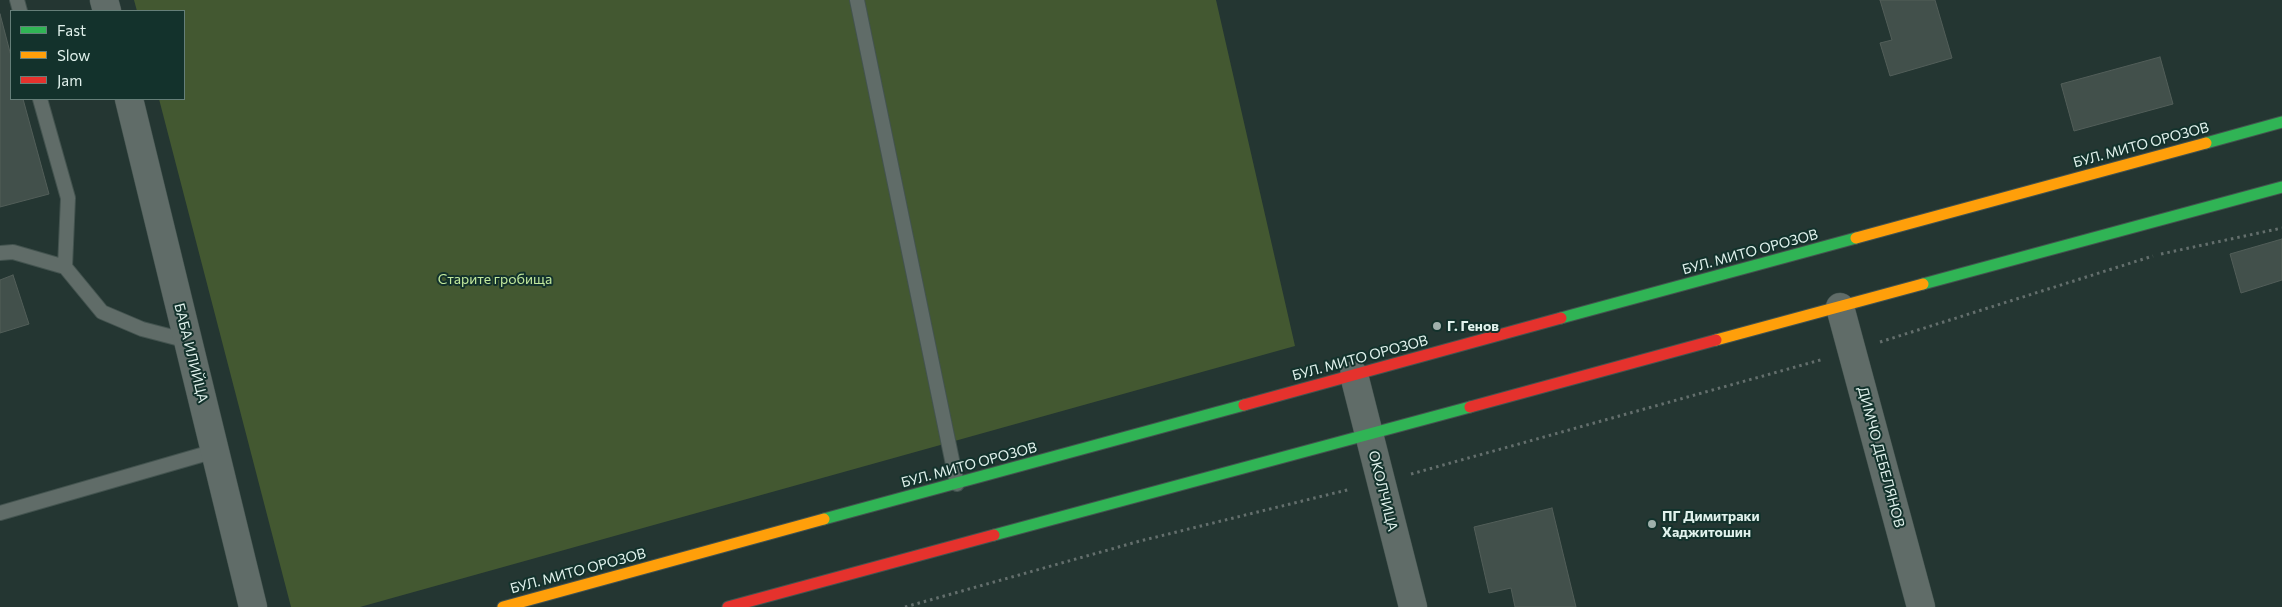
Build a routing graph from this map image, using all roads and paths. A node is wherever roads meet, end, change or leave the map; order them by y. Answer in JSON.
{"nodes":[{"id":1,"x":857,"y":0,"type":"edge"},
{"id":2,"x":40,"y":100,"type":"edge"},
{"id":3,"x":129,"y":100,"type":"edge"},
{"id":4,"x":2282,"y":122,"type":"edge"},
{"id":5,"x":2282,"y":187,"type":"edge"},
{"id":6,"x":2282,"y":228,"type":"edge"},
{"id":7,"x":0,"y":253,"type":"edge"},
{"id":8,"x":65,"y":267,"type":"junction"},
{"id":9,"x":1840,"y":306,"type":"junction"},
{"id":10,"x":188,"y":341,"type":"junction"},
{"id":11,"x":1852,"y":351,"type":"junction"},
{"id":12,"x":1354,"y":375,"type":"junction"},
{"id":13,"x":1369,"y":434,"type":"junction"},
{"id":14,"x":215,"y":451,"type":"junction"},
{"id":15,"x":1381,"y":482,"type":"junction"},
{"id":16,"x":957,"y":484,"type":"junction"},
{"id":17,"x":0,"y":513,"type":"edge"},
{"id":18,"x":253,"y":607,"type":"edge"},
{"id":19,"x":503,"y":607,"type":"edge"},
{"id":20,"x":728,"y":607,"type":"edge"},
{"id":21,"x":905,"y":607,"type":"edge"},
{"id":22,"x":1412,"y":607,"type":"edge"},
{"id":23,"x":1921,"y":607,"type":"edge"}],
"edges":[{"from":1,"to":16,"type":"lane"},
{"from":2,"to":8,"type":"lane"},
{"from":3,"to":10,"type":"street","name":"БАБА ИЛИЙЦА"},
{"from":4,"to":12,"type":"main road","name":"БУЛ. МИТО ОРОЗОВ"},
{"from":5,"to":9,"type":"main road"},
{"from":6,"to":11,"type":"path"},
{"from":7,"to":8,"type":"lane"},
{"from":8,"to":10,"type":"lane"},
{"from":9,"to":11,"type":"street","name":"ДИМЧО ДЕБЕЛЯНОВ"},
{"from":9,"to":13,"type":"main road"},
{"from":10,"to":14,"type":"street","name":"БАБА ИЛИЙЦА"},
{"from":11,"to":15,"type":"path"},
{"from":11,"to":23,"type":"street","name":"ДИМЧО ДЕБЕЛЯНОВ"},
{"from":12,"to":13,"type":"street","name":"ОКОЛЧИЦА"},
{"from":12,"to":16,"type":"main road","name":"БУЛ. МИТО ОРОЗОВ"},
{"from":13,"to":15,"type":"street","name":"ОКОЛЧИЦА"},
{"from":13,"to":20,"type":"main road"},
{"from":14,"to":17,"type":"lane"},
{"from":14,"to":18,"type":"street","name":"БАБА ИЛИЙЦА"},
{"from":15,"to":21,"type":"path"},
{"from":15,"to":22,"type":"street","name":"ОКОЛЧИЦА"},
{"from":16,"to":19,"type":"main road","name":"БУЛ. МИТО ОРОЗОВ"}]}
